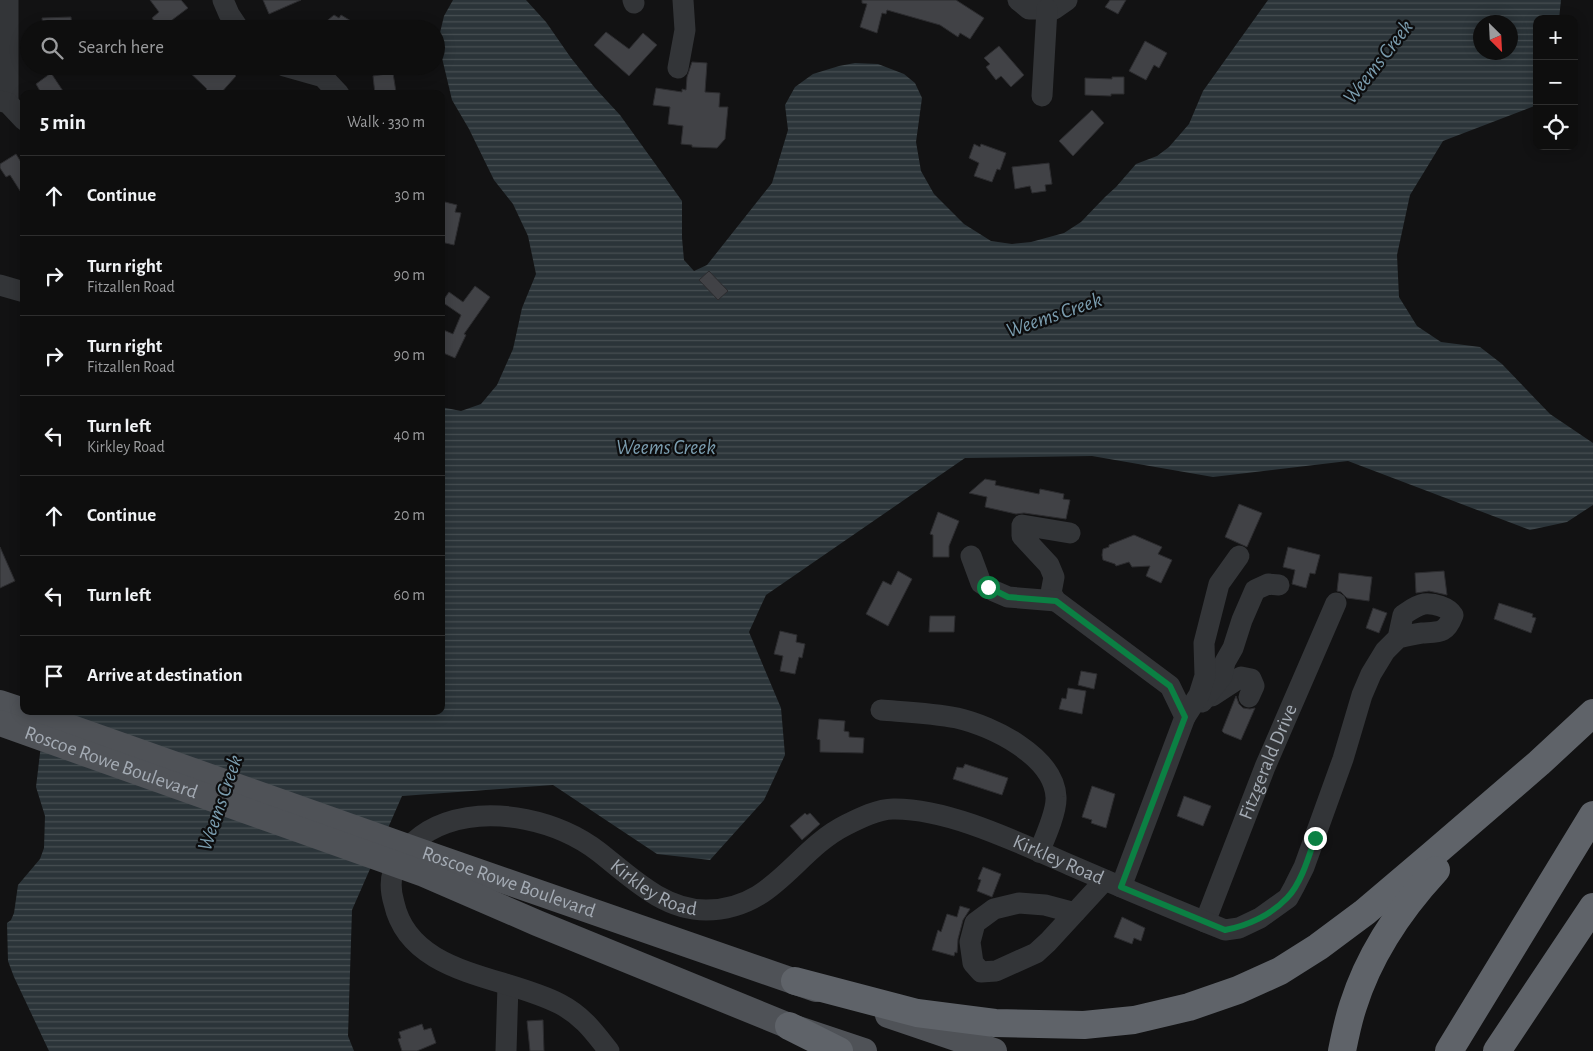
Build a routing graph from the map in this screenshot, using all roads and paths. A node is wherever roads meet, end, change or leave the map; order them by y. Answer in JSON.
{"nodes":[{"id":1,"x":8,"y":0,"type":"edge"},
{"id":2,"x":223,"y":0,"type":"edge"},
{"id":3,"x":683,"y":0,"type":"edge"},
{"id":4,"x":1018,"y":0,"type":"edge"},
{"id":5,"x":1067,"y":0,"type":"edge"},
{"id":6,"x":1047,"y":9,"type":"junction"},
{"id":7,"x":233,"y":20,"type":"edge"},
{"id":8,"x":678,"y":68,"type":"dead end"},
{"id":9,"x":316,"y":75,"type":"edge"},
{"id":10,"x":335,"y":90,"type":"edge"},
{"id":11,"x":1042,"y":96,"type":"dead end"},
{"id":12,"x":4,"y":102,"type":"edge"},
{"id":13,"x":20,"y":116,"type":"edge"},
{"id":14,"x":0,"y":285,"type":"edge"},
{"id":15,"x":20,"y":291,"type":"edge"},
{"id":16,"x":1070,"y":533,"type":"dead end"},
{"id":17,"x":971,"y":556,"type":"dead end"},
{"id":18,"x":1239,"y":556,"type":"dead end"},
{"id":19,"x":1279,"y":585,"type":"dead end"},
{"id":20,"x":1056,"y":601,"type":"junction"},
{"id":21,"x":1336,"y":603,"type":"dead end"},
{"id":22,"x":1398,"y":638,"type":"dead end"},
{"id":23,"x":1249,"y":697,"type":"dead end"},
{"id":24,"x":1202,"y":703,"type":"junction"},
{"id":25,"x":881,"y":710,"type":"dead end"},
{"id":26,"x":10,"y":713,"type":"edge"},
{"id":27,"x":1593,"y":713,"type":"edge"},
{"id":28,"x":1185,"y":717,"type":"junction"},
{"id":29,"x":1539,"y":763,"type":"junction"},
{"id":30,"x":1593,"y":815,"type":"edge"},
{"id":31,"x":1039,"y":852,"type":"junction"},
{"id":32,"x":412,"y":859,"type":"junction"},
{"id":33,"x":1113,"y":883,"type":"junction"},
{"id":34,"x":1592,"y":909,"type":"edge"},
{"id":35,"x":1075,"y":913,"type":"junction"},
{"id":36,"x":1205,"y":922,"type":"junction"},
{"id":37,"x":795,"y":981,"type":"junction"},
{"id":38,"x":508,"y":985,"type":"junction"},
{"id":39,"x":789,"y":1026,"type":"junction"},
{"id":40,"x":506,"y":1051,"type":"edge"},
{"id":41,"x":609,"y":1051,"type":"edge"},
{"id":42,"x":839,"y":1051,"type":"edge"},
{"id":43,"x":864,"y":1051,"type":"edge"},
{"id":44,"x":994,"y":1051,"type":"edge"},
{"id":45,"x":1342,"y":1051,"type":"edge"},
{"id":46,"x":1449,"y":1051,"type":"edge"},
{"id":47,"x":1497,"y":1051,"type":"edge"}],
"edges":[{"from":1,"to":12,"type":"street"},
{"from":2,"to":7,"type":"street"},
{"from":3,"to":8,"type":"street"},
{"from":4,"to":6,"type":"street"},
{"from":5,"to":6,"type":"street"},
{"from":6,"to":11,"type":"street"},
{"from":9,"to":10,"type":"street"},
{"from":12,"to":13,"type":"street"},
{"from":14,"to":15,"type":"street"},
{"from":16,"to":20,"type":"street"},
{"from":17,"to":20,"type":"street"},
{"from":18,"to":28,"type":"street"},
{"from":19,"to":24,"type":"street"},
{"from":20,"to":28,"type":"street"},
{"from":21,"to":36,"type":"street","name":"Fitzgerald Drive"},
{"from":22,"to":36,"type":"street","name":"Kirkley Road"},
{"from":23,"to":24,"type":"street"},
{"from":24,"to":28,"type":"street"},
{"from":25,"to":31,"type":"street"},
{"from":26,"to":32,"type":"main road","name":"Roscoe Rowe Boulevard"},
{"from":27,"to":29,"type":"highway"},
{"from":28,"to":33,"type":"street"},
{"from":29,"to":37,"type":"highway"},
{"from":29,"to":45,"type":"highway"},
{"from":30,"to":46,"type":"highway"},
{"from":31,"to":33,"type":"street","name":"Kirkley Road"},
{"from":31,"to":38,"type":"street","name":"Kirkley Road"},
{"from":32,"to":37,"type":"main road","name":"Roscoe Rowe Boulevard"},
{"from":32,"to":39,"type":"main road","name":"Roscoe Rowe Boulevard"},
{"from":33,"to":35,"type":"street"},
{"from":33,"to":36,"type":"street","name":"Kirkley Road"},
{"from":34,"to":47,"type":"highway"},
{"from":35,"to":35,"type":"street"},
{"from":37,"to":44,"type":"main road","name":"Roscoe Rowe Boulevard"},
{"from":38,"to":40,"type":"street"},
{"from":38,"to":41,"type":"street","name":"Kirkley Road"},
{"from":39,"to":42,"type":"highway"},
{"from":39,"to":43,"type":"main road","name":"Roscoe Rowe Boulevard"}]}
